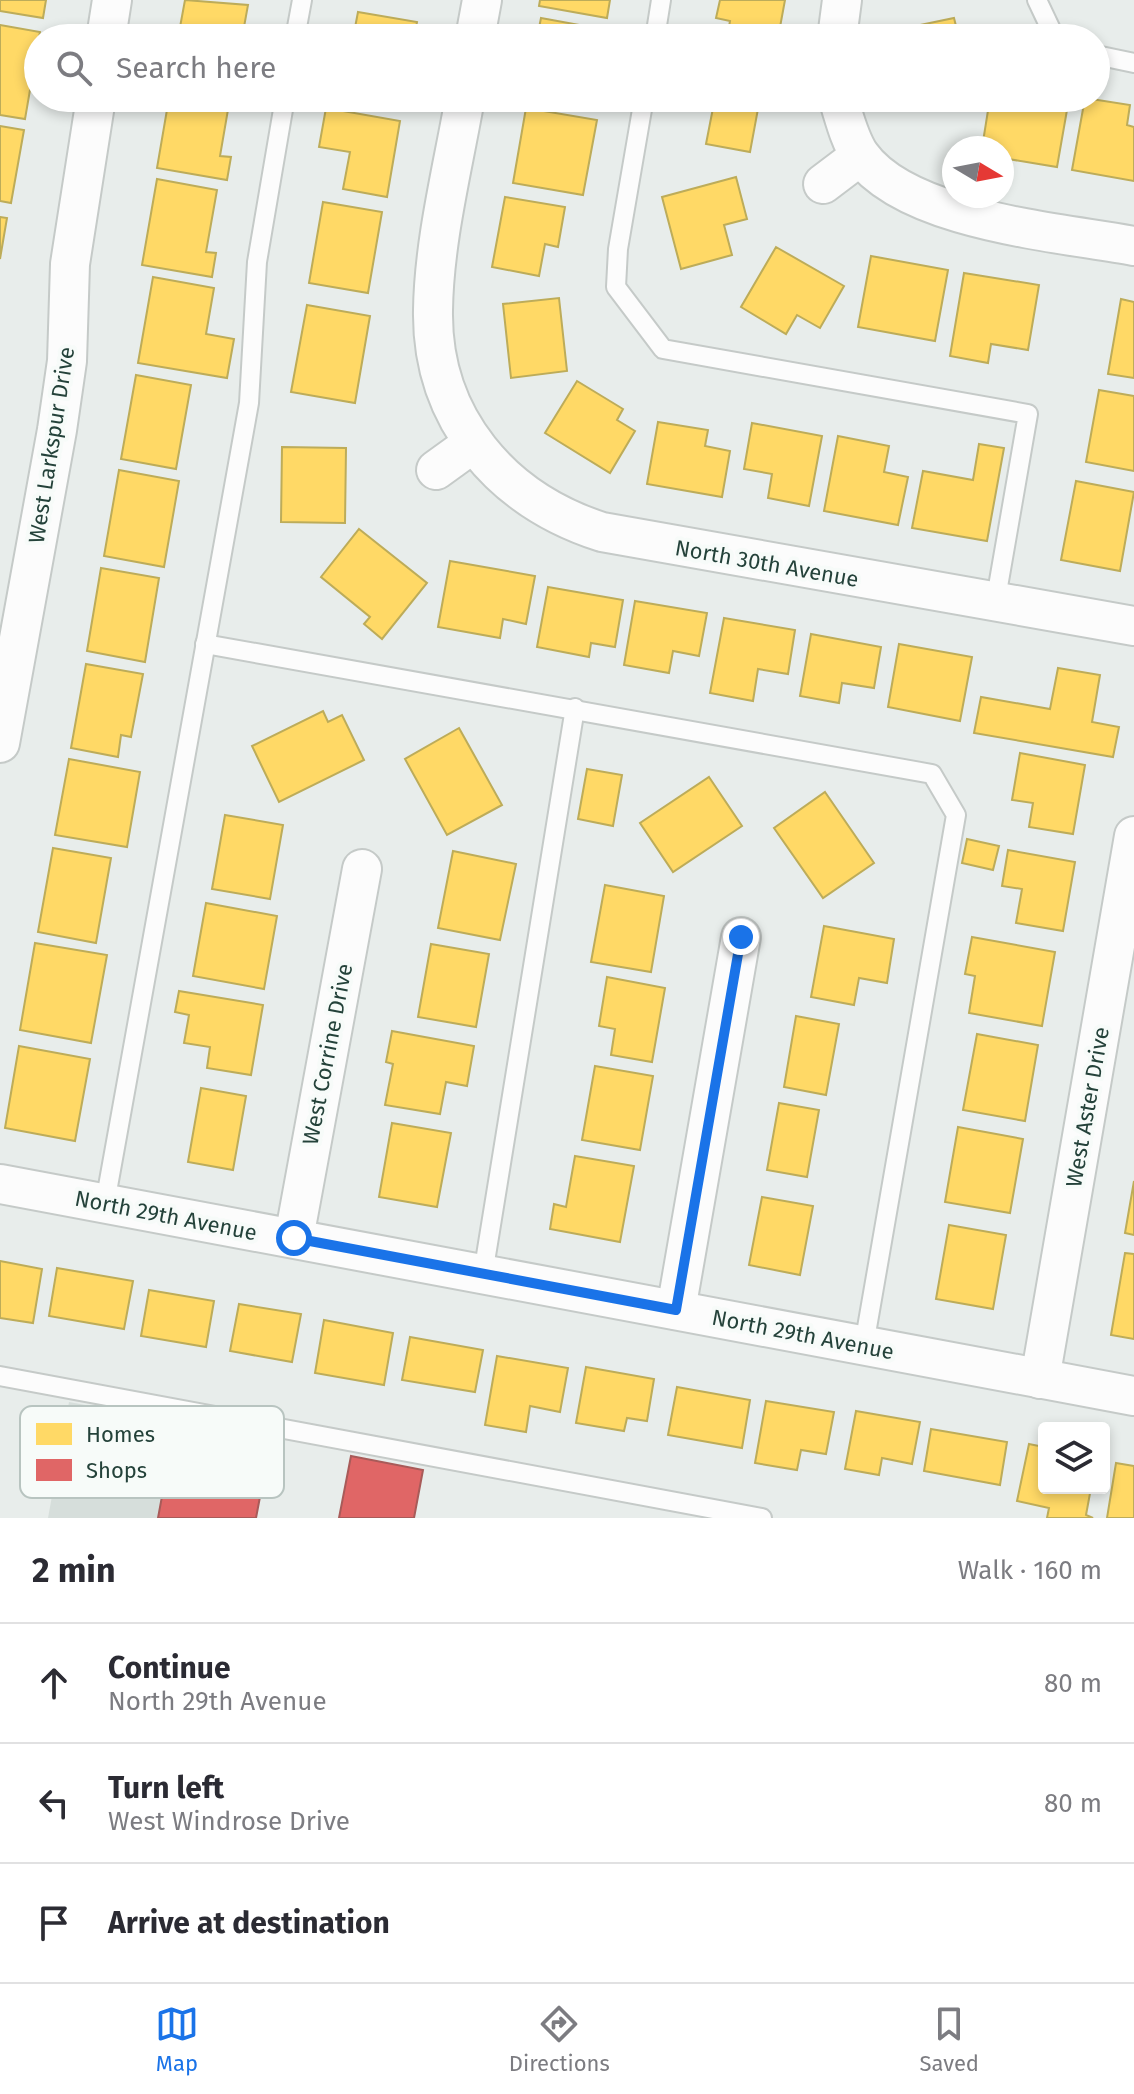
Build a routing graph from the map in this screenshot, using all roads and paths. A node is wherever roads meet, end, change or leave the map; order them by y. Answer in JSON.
{"nodes":[{"id":1,"x":112,"y":0,"type":"edge"},
{"id":2,"x":302,"y":0,"type":"edge"},
{"id":3,"x":482,"y":0,"type":"edge"},
{"id":4,"x":661,"y":0,"type":"edge"},
{"id":5,"x":842,"y":0,"type":"edge"},
{"id":6,"x":1037,"y":0,"type":"edge"},
{"id":7,"x":108,"y":24,"type":"edge"},
{"id":8,"x":298,"y":24,"type":"edge"},
{"id":9,"x":478,"y":24,"type":"edge"},
{"id":10,"x":657,"y":24,"type":"edge"},
{"id":11,"x":839,"y":24,"type":"edge"},
{"id":12,"x":1048,"y":24,"type":"edge"},
{"id":13,"x":1110,"y":58,"type":"edge"},
{"id":14,"x":1134,"y":63,"type":"edge"},
{"id":15,"x":94,"y":112,"type":"edge"},
{"id":16,"x":283,"y":112,"type":"edge"},
{"id":17,"x":463,"y":112,"type":"edge"},
{"id":18,"x":642,"y":112,"type":"edge"},
{"id":19,"x":843,"y":112,"type":"edge"},
{"id":20,"x":860,"y":156,"type":"junction"},
{"id":21,"x":823,"y":184,"type":"dead end"},
{"id":22,"x":1134,"y":246,"type":"edge"},
{"id":23,"x":472,"y":444,"type":"junction"},
{"id":24,"x":436,"y":470,"type":"dead end"},
{"id":25,"x":995,"y":604,"type":"junction"},
{"id":26,"x":1134,"y":626,"type":"edge"},
{"id":27,"x":205,"y":644,"type":"junction"},
{"id":28,"x":575,"y":708,"type":"junction"},
{"id":29,"x":0,"y":743,"type":"edge"},
{"id":30,"x":1134,"y":836,"type":"edge"},
{"id":31,"x":362,"y":869,"type":"dead end"},
{"id":32,"x":741,"y":937,"type":"dead end"},
{"id":33,"x":1119,"y":1009,"type":"edge"},
{"id":34,"x":0,"y":1184,"type":"edge"},
{"id":35,"x":105,"y":1203,"type":"junction"},
{"id":36,"x":294,"y":1238,"type":"junction"},
{"id":37,"x":483,"y":1274,"type":"junction"},
{"id":38,"x":676,"y":1310,"type":"junction"},
{"id":39,"x":864,"y":1345,"type":"junction"},
{"id":40,"x":0,"y":1376,"type":"edge"},
{"id":41,"x":1040,"y":1379,"type":"junction"},
{"id":42,"x":1134,"y":1396,"type":"edge"},
{"id":43,"x":161,"y":1406,"type":"edge"},
{"id":44,"x":284,"y":1429,"type":"edge"},
{"id":45,"x":762,"y":1518,"type":"edge"}],
"edges":[{"from":1,"to":7,"type":"street"},
{"from":2,"to":8,"type":"lane"},
{"from":3,"to":9,"type":"street"},
{"from":4,"to":10,"type":"lane"},
{"from":5,"to":11,"type":"street"},
{"from":6,"to":12,"type":"lane"},
{"from":13,"to":14,"type":"lane"},
{"from":15,"to":29,"type":"street","name":"West Larkspur Drive"},
{"from":16,"to":27,"type":"lane"},
{"from":17,"to":23,"type":"street"},
{"from":18,"to":25,"type":"lane"},
{"from":19,"to":20,"type":"street"},
{"from":20,"to":21,"type":"street"},
{"from":20,"to":22,"type":"street"},
{"from":23,"to":24,"type":"street"},
{"from":23,"to":25,"type":"street","name":"North 30th Avenue"},
{"from":25,"to":26,"type":"street","name":"North 30th Avenue"},
{"from":27,"to":28,"type":"lane"},
{"from":27,"to":35,"type":"lane"},
{"from":28,"to":37,"type":"lane"},
{"from":28,"to":39,"type":"lane"},
{"from":30,"to":33,"type":"street","name":"West Aster Drive"},
{"from":31,"to":36,"type":"street","name":"West Corrine Drive"},
{"from":32,"to":38,"type":"street"},
{"from":33,"to":41,"type":"street","name":"West Aster Drive"},
{"from":34,"to":35,"type":"street","name":"North 29th Avenue"},
{"from":35,"to":36,"type":"street","name":"North 29th Avenue"},
{"from":36,"to":37,"type":"street","name":"North 29th Avenue"},
{"from":37,"to":38,"type":"street","name":"North 29th Avenue"},
{"from":38,"to":39,"type":"street","name":"North 29th Avenue"},
{"from":39,"to":41,"type":"street","name":"North 29th Avenue"},
{"from":40,"to":43,"type":"lane"},
{"from":41,"to":42,"type":"street","name":"North 29th Avenue"},
{"from":44,"to":45,"type":"lane"}]}
